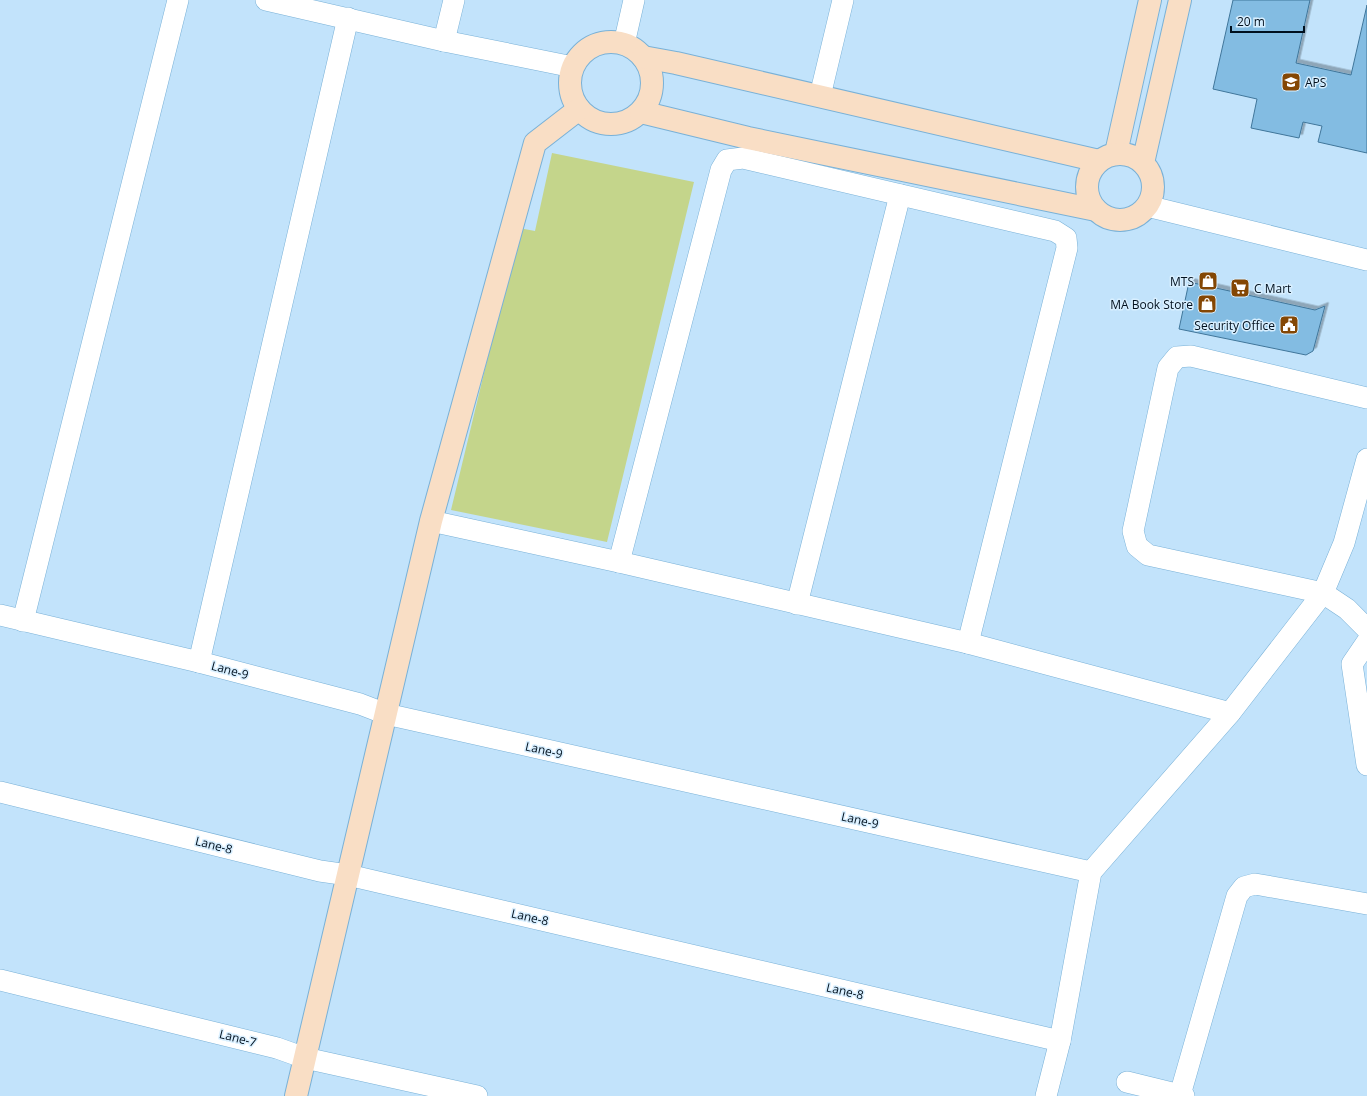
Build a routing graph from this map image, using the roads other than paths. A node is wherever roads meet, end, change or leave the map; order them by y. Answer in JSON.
{"nodes":[{"id":1,"x":178,"y":0,"type":"edge"},
{"id":2,"x":269,"y":0,"type":"edge"},
{"id":3,"x":454,"y":0,"type":"edge"},
{"id":4,"x":634,"y":0,"type":"edge"},
{"id":5,"x":843,"y":0,"type":"edge"},
{"id":6,"x":1150,"y":0,"type":"edge"},
{"id":7,"x":1180,"y":0,"type":"edge"},
{"id":8,"x":348,"y":18,"type":"junction"},
{"id":9,"x":444,"y":40,"type":"junction"},
{"id":10,"x":624,"y":44,"type":"junction"},
{"id":11,"x":643,"y":57,"type":"junction"},
{"id":12,"x":573,"y":67,"type":"junction"},
{"id":13,"x":820,"y":96,"type":"junction"},
{"id":14,"x":579,"y":109,"type":"junction"},
{"id":15,"x":640,"y":112,"type":"junction"},
{"id":16,"x":1108,"y":157,"type":"junction"},
{"id":17,"x":1143,"y":163,"type":"junction"},
{"id":18,"x":900,"y":195,"type":"junction"},
{"id":19,"x":1147,"y":206,"type":"junction"},
{"id":20,"x":1096,"y":210,"type":"junction"},
{"id":21,"x":1367,"y":260,"type":"edge"},
{"id":22,"x":1367,"y":398,"type":"edge"},
{"id":23,"x":1367,"y":459,"type":"edge"},
{"id":24,"x":431,"y":521,"type":"junction"},
{"id":25,"x":619,"y":562,"type":"junction"},
{"id":26,"x":1323,"y":593,"type":"junction"},
{"id":27,"x":797,"y":604,"type":"junction"},
{"id":28,"x":0,"y":615,"type":"edge"},
{"id":29,"x":23,"y":621,"type":"junction"},
{"id":30,"x":1367,"y":629,"type":"edge"},
{"id":31,"x":1367,"y":642,"type":"edge"},
{"id":32,"x":968,"y":644,"type":"junction"},
{"id":33,"x":199,"y":662,"type":"junction"},
{"id":34,"x":386,"y":714,"type":"junction"},
{"id":35,"x":1230,"y":714,"type":"junction"},
{"id":36,"x":1367,"y":765,"type":"edge"},
{"id":37,"x":0,"y":792,"type":"edge"},
{"id":38,"x":1091,"y":872,"type":"junction"},
{"id":39,"x":348,"y":875,"type":"junction"},
{"id":40,"x":1367,"y":904,"type":"edge"},
{"id":41,"x":0,"y":980,"type":"edge"},
{"id":42,"x":1060,"y":1041,"type":"junction"},
{"id":43,"x":305,"y":1058,"type":"junction"},
{"id":44,"x":1127,"y":1082,"type":"dead end"},
{"id":45,"x":1182,"y":1095,"type":"edge"},
{"id":46,"x":296,"y":1096,"type":"edge"},
{"id":47,"x":476,"y":1096,"type":"edge"},
{"id":48,"x":1046,"y":1096,"type":"edge"}],
"edges":[{"from":1,"to":29,"type":"street"},
{"from":2,"to":8,"type":"street"},
{"from":3,"to":9,"type":"street"},
{"from":4,"to":10,"type":"street"},
{"from":5,"to":13,"type":"street"},
{"from":6,"to":16,"type":"street"},
{"from":7,"to":17,"type":"street"},
{"from":8,"to":9,"type":"street"},
{"from":8,"to":33,"type":"street"},
{"from":9,"to":12,"type":"street"},
{"from":10,"to":11,"type":"street"},
{"from":10,"to":12,"type":"street"},
{"from":11,"to":13,"type":"street"},
{"from":11,"to":15,"type":"street"},
{"from":12,"to":14,"type":"street"},
{"from":13,"to":16,"type":"street"},
{"from":14,"to":15,"type":"street"},
{"from":14,"to":24,"type":"street"},
{"from":15,"to":20,"type":"street"},
{"from":16,"to":17,"type":"street"},
{"from":16,"to":20,"type":"street"},
{"from":17,"to":19,"type":"street"},
{"from":18,"to":25,"type":"street"},
{"from":18,"to":27,"type":"street"},
{"from":18,"to":32,"type":"street"},
{"from":19,"to":20,"type":"street"},
{"from":19,"to":21,"type":"street"},
{"from":22,"to":26,"type":"street"},
{"from":23,"to":26,"type":"street"},
{"from":24,"to":25,"type":"street"},
{"from":24,"to":34,"type":"street"},
{"from":25,"to":27,"type":"street"},
{"from":26,"to":30,"type":"street"},
{"from":26,"to":35,"type":"street"},
{"from":27,"to":32,"type":"street"},
{"from":28,"to":29,"type":"street","name":"Lane-9"},
{"from":29,"to":33,"type":"street","name":"Lane-9"},
{"from":31,"to":36,"type":"street"},
{"from":32,"to":35,"type":"street"},
{"from":33,"to":34,"type":"street","name":"Lane-9"},
{"from":34,"to":38,"type":"street","name":"Lane-9"},
{"from":34,"to":39,"type":"street"},
{"from":35,"to":38,"type":"street"},
{"from":37,"to":39,"type":"street","name":"Lane-8"},
{"from":38,"to":42,"type":"street"},
{"from":39,"to":42,"type":"street","name":"Lane-8"},
{"from":39,"to":43,"type":"street"},
{"from":40,"to":45,"type":"street"},
{"from":41,"to":43,"type":"street","name":"Lane-7"},
{"from":42,"to":48,"type":"street"},
{"from":43,"to":46,"type":"street"},
{"from":43,"to":47,"type":"street","name":"Lane-7"},
{"from":44,"to":45,"type":"street"}]}
